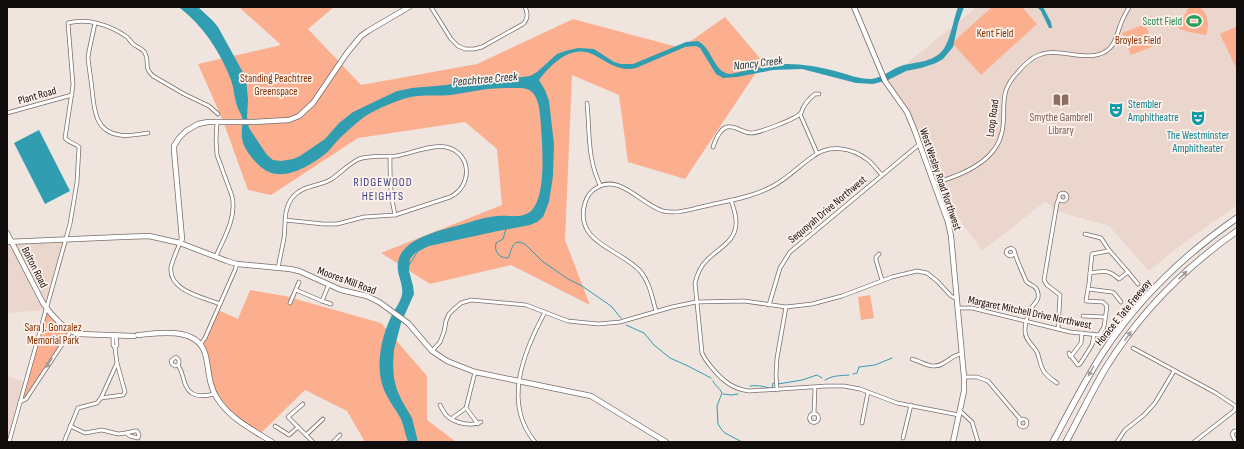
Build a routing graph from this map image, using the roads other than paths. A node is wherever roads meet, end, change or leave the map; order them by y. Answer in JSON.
{"nodes":[{"id":1,"x":409,"y":7,"type":"edge"},
{"id":2,"x":431,"y":7,"type":"edge"},
{"id":3,"x":525,"y":7,"type":"edge"},
{"id":4,"x":854,"y":7,"type":"edge"},
{"id":5,"x":1129,"y":7,"type":"edge"},
{"id":6,"x":95,"y":23,"type":"junction"},
{"id":7,"x":820,"y":94,"type":"dead end"},
{"id":8,"x":72,"y":95,"type":"junction"},
{"id":9,"x":587,"y":103,"type":"dead end"},
{"id":10,"x":7,"y":113,"type":"edge"},
{"id":11,"x":218,"y":114,"type":"dead end"},
{"id":12,"x":800,"y":114,"type":"junction"},
{"id":13,"x":217,"y":122,"type":"junction"},
{"id":14,"x":148,"y":133,"type":"dead end"},
{"id":15,"x":920,"y":144,"type":"junction"},
{"id":16,"x":713,"y":147,"type":"dead end"},
{"id":17,"x":817,"y":153,"type":"junction"},
{"id":18,"x":390,"y":156,"type":"junction"},
{"id":19,"x":882,"y":175,"type":"junction"},
{"id":20,"x":934,"y":183,"type":"junction"},
{"id":21,"x":600,"y":186,"type":"junction"},
{"id":22,"x":1059,"y":199,"type":"dead end"},
{"id":23,"x":731,"y":200,"type":"junction"},
{"id":24,"x":395,"y":215,"type":"junction"},
{"id":25,"x":1237,"y":218,"type":"edge"},
{"id":26,"x":284,"y":220,"type":"junction"},
{"id":27,"x":1237,"y":231,"type":"edge"},
{"id":28,"x":7,"y":233,"type":"edge"},
{"id":29,"x":1085,"y":234,"type":"dead end"},
{"id":30,"x":66,"y":240,"type":"junction"},
{"id":31,"x":180,"y":242,"type":"junction"},
{"id":32,"x":9,"y":243,"type":"edge"},
{"id":33,"x":1110,"y":250,"type":"junction"},
{"id":34,"x":879,"y":254,"type":"dead end"},
{"id":35,"x":1014,"y":254,"type":"dead end"},
{"id":36,"x":216,"y":256,"type":"junction"},
{"id":37,"x":237,"y":264,"type":"junction"},
{"id":38,"x":278,"y":268,"type":"junction"},
{"id":39,"x":1128,"y":272,"type":"junction"},
{"id":40,"x":1090,"y":273,"type":"junction"},
{"id":41,"x":882,"y":280,"type":"junction"},
{"id":42,"x":299,"y":282,"type":"dead end"},
{"id":43,"x":329,"y":284,"type":"junction"},
{"id":44,"x":1138,"y":284,"type":"dead end"},
{"id":45,"x":1088,"y":289,"type":"junction"},
{"id":46,"x":296,"y":290,"type":"junction"},
{"id":47,"x":957,"y":298,"type":"junction"},
{"id":48,"x":322,"y":301,"type":"junction"},
{"id":49,"x":696,"y":302,"type":"junction"},
{"id":50,"x":1121,"y":302,"type":"dead end"},
{"id":51,"x":290,"y":303,"type":"dead end"},
{"id":52,"x":220,"y":304,"type":"junction"},
{"id":53,"x":331,"y":304,"type":"dead end"},
{"id":54,"x":769,"y":305,"type":"junction"},
{"id":55,"x":786,"y":307,"type":"junction"},
{"id":56,"x":958,"y":308,"type":"junction"},
{"id":57,"x":47,"y":309,"type":"junction"},
{"id":58,"x":656,"y":311,"type":"junction"},
{"id":59,"x":545,"y":312,"type":"junction"},
{"id":60,"x":1083,"y":316,"type":"dead end"},
{"id":61,"x":1106,"y":317,"type":"junction"},
{"id":62,"x":1027,"y":321,"type":"junction"},
{"id":63,"x":1058,"y":329,"type":"junction"},
{"id":64,"x":71,"y":331,"type":"junction"},
{"id":65,"x":1082,"y":334,"type":"junction"},
{"id":66,"x":1094,"y":335,"type":"junction"},
{"id":67,"x":115,"y":336,"type":"junction"},
{"id":68,"x":200,"y":344,"type":"junction"},
{"id":69,"x":1133,"y":348,"type":"dead end"},
{"id":70,"x":432,"y":351,"type":"junction"},
{"id":71,"x":962,"y":354,"type":"junction"},
{"id":72,"x":912,"y":359,"type":"dead end"},
{"id":73,"x":117,"y":363,"type":"junction"},
{"id":74,"x":178,"y":365,"type":"dead end"},
{"id":75,"x":1174,"y":371,"type":"junction"},
{"id":76,"x":475,"y":372,"type":"junction"},
{"id":77,"x":964,"y":377,"type":"junction"},
{"id":78,"x":519,"y":381,"type":"junction"},
{"id":79,"x":1057,"y":382,"type":"dead end"},
{"id":80,"x":815,"y":387,"type":"junction"},
{"id":81,"x":777,"y":390,"type":"junction"},
{"id":82,"x":868,"y":392,"type":"junction"},
{"id":83,"x":214,"y":394,"type":"junction"},
{"id":84,"x":101,"y":398,"type":"junction"},
{"id":85,"x":20,"y":402,"type":"junction"},
{"id":86,"x":303,"y":404,"type":"dead end"},
{"id":87,"x":440,"y":405,"type":"dead end"},
{"id":88,"x":911,"y":405,"type":"junction"},
{"id":89,"x":1236,"y":407,"type":"edge"},
{"id":90,"x":466,"y":408,"type":"junction"},
{"id":91,"x":959,"y":413,"type":"junction"},
{"id":92,"x":814,"y":414,"type":"dead end"},
{"id":93,"x":323,"y":419,"type":"dead end"},
{"id":94,"x":452,"y":419,"type":"junction"},
{"id":95,"x":1021,"y":420,"type":"dead end"},
{"id":96,"x":862,"y":423,"type":"dead end"},
{"id":97,"x":70,"y":426,"type":"junction"},
{"id":98,"x":275,"y":426,"type":"dead end"},
{"id":99,"x":298,"y":427,"type":"junction"},
{"id":100,"x":1237,"y":431,"type":"edge"},
{"id":101,"x":126,"y":433,"type":"dead end"},
{"id":102,"x":306,"y":435,"type":"junction"},
{"id":103,"x":340,"y":435,"type":"dead end"},
{"id":104,"x":903,"y":438,"type":"dead end"},
{"id":105,"x":312,"y":441,"type":"edge"},
{"id":106,"x":9,"y":442,"type":"edge"},
{"id":107,"x":64,"y":442,"type":"edge"},
{"id":108,"x":272,"y":442,"type":"edge"},
{"id":109,"x":307,"y":442,"type":"edge"},
{"id":110,"x":333,"y":442,"type":"edge"},
{"id":111,"x":535,"y":442,"type":"edge"},
{"id":112,"x":666,"y":442,"type":"edge"},
{"id":113,"x":953,"y":442,"type":"edge"},
{"id":114,"x":978,"y":442,"type":"edge"},
{"id":115,"x":1053,"y":442,"type":"edge"},
{"id":116,"x":1066,"y":442,"type":"edge"},
{"id":117,"x":1117,"y":442,"type":"edge"},
{"id":118,"x":1194,"y":442,"type":"edge"},
{"id":119,"x":1236,"y":442,"type":"edge"}],
"edges":[{"from":1,"to":13,"type":"street"},
{"from":2,"to":3,"type":"street"},
{"from":4,"to":15,"type":"street","name":"West Wesley Road Northwest"},
{"from":5,"to":20,"type":"street","name":"Loop Road"},
{"from":6,"to":8,"type":"street"},
{"from":6,"to":11,"type":"street"},
{"from":6,"to":14,"type":"street"},
{"from":7,"to":12,"type":"street"},
{"from":8,"to":10,"type":"street","name":"Plant Road"},
{"from":8,"to":30,"type":"street"},
{"from":9,"to":21,"type":"street"},
{"from":12,"to":16,"type":"street"},
{"from":12,"to":17,"type":"street"},
{"from":13,"to":31,"type":"street"},
{"from":13,"to":36,"type":"street"},
{"from":15,"to":19,"type":"street","name":"Sequoyah Drive Northwest"},
{"from":15,"to":20,"type":"street","name":"West Wesley Road Northwest"},
{"from":17,"to":19,"type":"street"},
{"from":17,"to":23,"type":"street"},
{"from":18,"to":24,"type":"street"},
{"from":18,"to":24,"type":"street"},
{"from":18,"to":26,"type":"street"},
{"from":19,"to":54,"type":"street","name":"Sequoyah Drive Northwest"},
{"from":20,"to":47,"type":"street","name":"West Wesley Road Northwest"},
{"from":21,"to":23,"type":"street"},
{"from":21,"to":58,"type":"street"},
{"from":22,"to":63,"type":"street"},
{"from":23,"to":49,"type":"street"},
{"from":24,"to":26,"type":"street"},
{"from":25,"to":115,"type":"highway","name":"Horace E Tate Freeway","one_way":true},
{"from":26,"to":38,"type":"street"},
{"from":116,"to":27,"type":"highway","name":"Horace E Tate Freeway","one_way":true},
{"from":28,"to":32,"type":"street","name":"Bolton Road"},
{"from":29,"to":33,"type":"street"},
{"from":30,"to":31,"type":"street","name":"Moores Mill Road"},
{"from":30,"to":32,"type":"street","name":"Moores Mill Road"},
{"from":30,"to":57,"type":"street"},
{"from":31,"to":36,"type":"street","name":"Moores Mill Road"},
{"from":31,"to":52,"type":"street"},
{"from":32,"to":57,"type":"street","name":"Bolton Road"},
{"from":33,"to":39,"type":"street"},
{"from":33,"to":40,"type":"street"},
{"from":34,"to":41,"type":"street"},
{"from":35,"to":62,"type":"street"},
{"from":36,"to":37,"type":"street","name":"Moores Mill Road"},
{"from":37,"to":38,"type":"street","name":"Moores Mill Road"},
{"from":37,"to":52,"type":"street"},
{"from":38,"to":43,"type":"street","name":"Moores Mill Road"},
{"from":39,"to":40,"type":"street"},
{"from":39,"to":44,"type":"street"},
{"from":40,"to":45,"type":"street"},
{"from":41,"to":47,"type":"street","name":"Margaret Mitchell Drive Northwest"},
{"from":41,"to":55,"type":"street","name":"Margaret Mitchell Drive Northwest"},
{"from":42,"to":46,"type":"street"},
{"from":43,"to":48,"type":"street"},
{"from":43,"to":70,"type":"street","name":"Moores Mill Road"},
{"from":45,"to":50,"type":"street"},
{"from":45,"to":61,"type":"street"},
{"from":46,"to":48,"type":"street"},
{"from":46,"to":51,"type":"street"},
{"from":47,"to":56,"type":"street","name":"West Wesley Road Northwest"},
{"from":48,"to":53,"type":"street"},
{"from":49,"to":54,"type":"street","name":"Margaret Mitchell Drive Northwest"},
{"from":49,"to":58,"type":"street","name":"Margaret Mitchell Drive Northwest"},
{"from":49,"to":81,"type":"street"},
{"from":52,"to":68,"type":"street"},
{"from":54,"to":55,"type":"street","name":"Margaret Mitchell Drive Northwest"},
{"from":55,"to":81,"type":"street"},
{"from":56,"to":62,"type":"street","name":"Margaret Mitchell Drive Northwest"},
{"from":56,"to":71,"type":"street","name":"West Wesley Road Northwest"},
{"from":57,"to":64,"type":"street","name":"Bolton Road"},
{"from":57,"to":85,"type":"street"},
{"from":58,"to":59,"type":"street","name":"Margaret Mitchell Drive Northwest"},
{"from":59,"to":70,"type":"street","name":"Margaret Mitchell Drive Northwest"},
{"from":59,"to":78,"type":"street"},
{"from":60,"to":61,"type":"street"},
{"from":61,"to":66,"type":"street","name":"Margaret Mitchell Drive Northwest"},
{"from":62,"to":63,"type":"street","name":"Margaret Mitchell Drive Northwest"},
{"from":62,"to":79,"type":"street"},
{"from":63,"to":65,"type":"street","name":"Margaret Mitchell Drive Northwest"},
{"from":64,"to":67,"type":"street"},
{"from":64,"to":85,"type":"street","one_way":true},
{"from":65,"to":66,"type":"street","name":"Margaret Mitchell Drive Northwest"},
{"from":65,"to":66,"type":"street"},
{"from":67,"to":68,"type":"street"},
{"from":67,"to":73,"type":"street"},
{"from":68,"to":83,"type":"street"},
{"from":69,"to":75,"type":"street"},
{"from":70,"to":76,"type":"street","name":"Moores Mill Road"},
{"from":71,"to":72,"type":"street"},
{"from":71,"to":77,"type":"street","name":"West Wesley Road Northwest"},
{"from":73,"to":84,"type":"street"},
{"from":73,"to":84,"type":"street"},
{"from":74,"to":83,"type":"street"},
{"from":75,"to":89,"type":"street"},
{"from":75,"to":117,"type":"street"},
{"from":76,"to":78,"type":"street","name":"Moores Mill Road"},
{"from":76,"to":90,"type":"street"},
{"from":77,"to":91,"type":"street","name":"West Wesley Road Northwest"},
{"from":77,"to":95,"type":"street"},
{"from":78,"to":111,"type":"street"},
{"from":78,"to":112,"type":"street","name":"Moores Mill Road"},
{"from":80,"to":81,"type":"street"},
{"from":80,"to":82,"type":"street"},
{"from":80,"to":92,"type":"street"},
{"from":82,"to":88,"type":"street"},
{"from":82,"to":96,"type":"street"},
{"from":83,"to":108,"type":"street"},
{"from":84,"to":97,"type":"street"},
{"from":85,"to":106,"type":"street"},
{"from":86,"to":99,"type":"street"},
{"from":87,"to":94,"type":"street"},
{"from":88,"to":91,"type":"street"},
{"from":88,"to":104,"type":"street"},
{"from":89,"to":118,"type":"street"},
{"from":90,"to":94,"type":"street"},
{"from":90,"to":94,"type":"street"},
{"from":91,"to":113,"type":"street","name":"West Wesley Road Northwest"},
{"from":91,"to":114,"type":"street"},
{"from":93,"to":102,"type":"street"},
{"from":97,"to":101,"type":"street"},
{"from":97,"to":107,"type":"street"},
{"from":98,"to":99,"type":"street"},
{"from":99,"to":102,"type":"street"},
{"from":100,"to":119,"type":"street"},
{"from":102,"to":105,"type":"street"},
{"from":103,"to":110,"type":"street"},
{"from":105,"to":109,"type":"street"}]}
